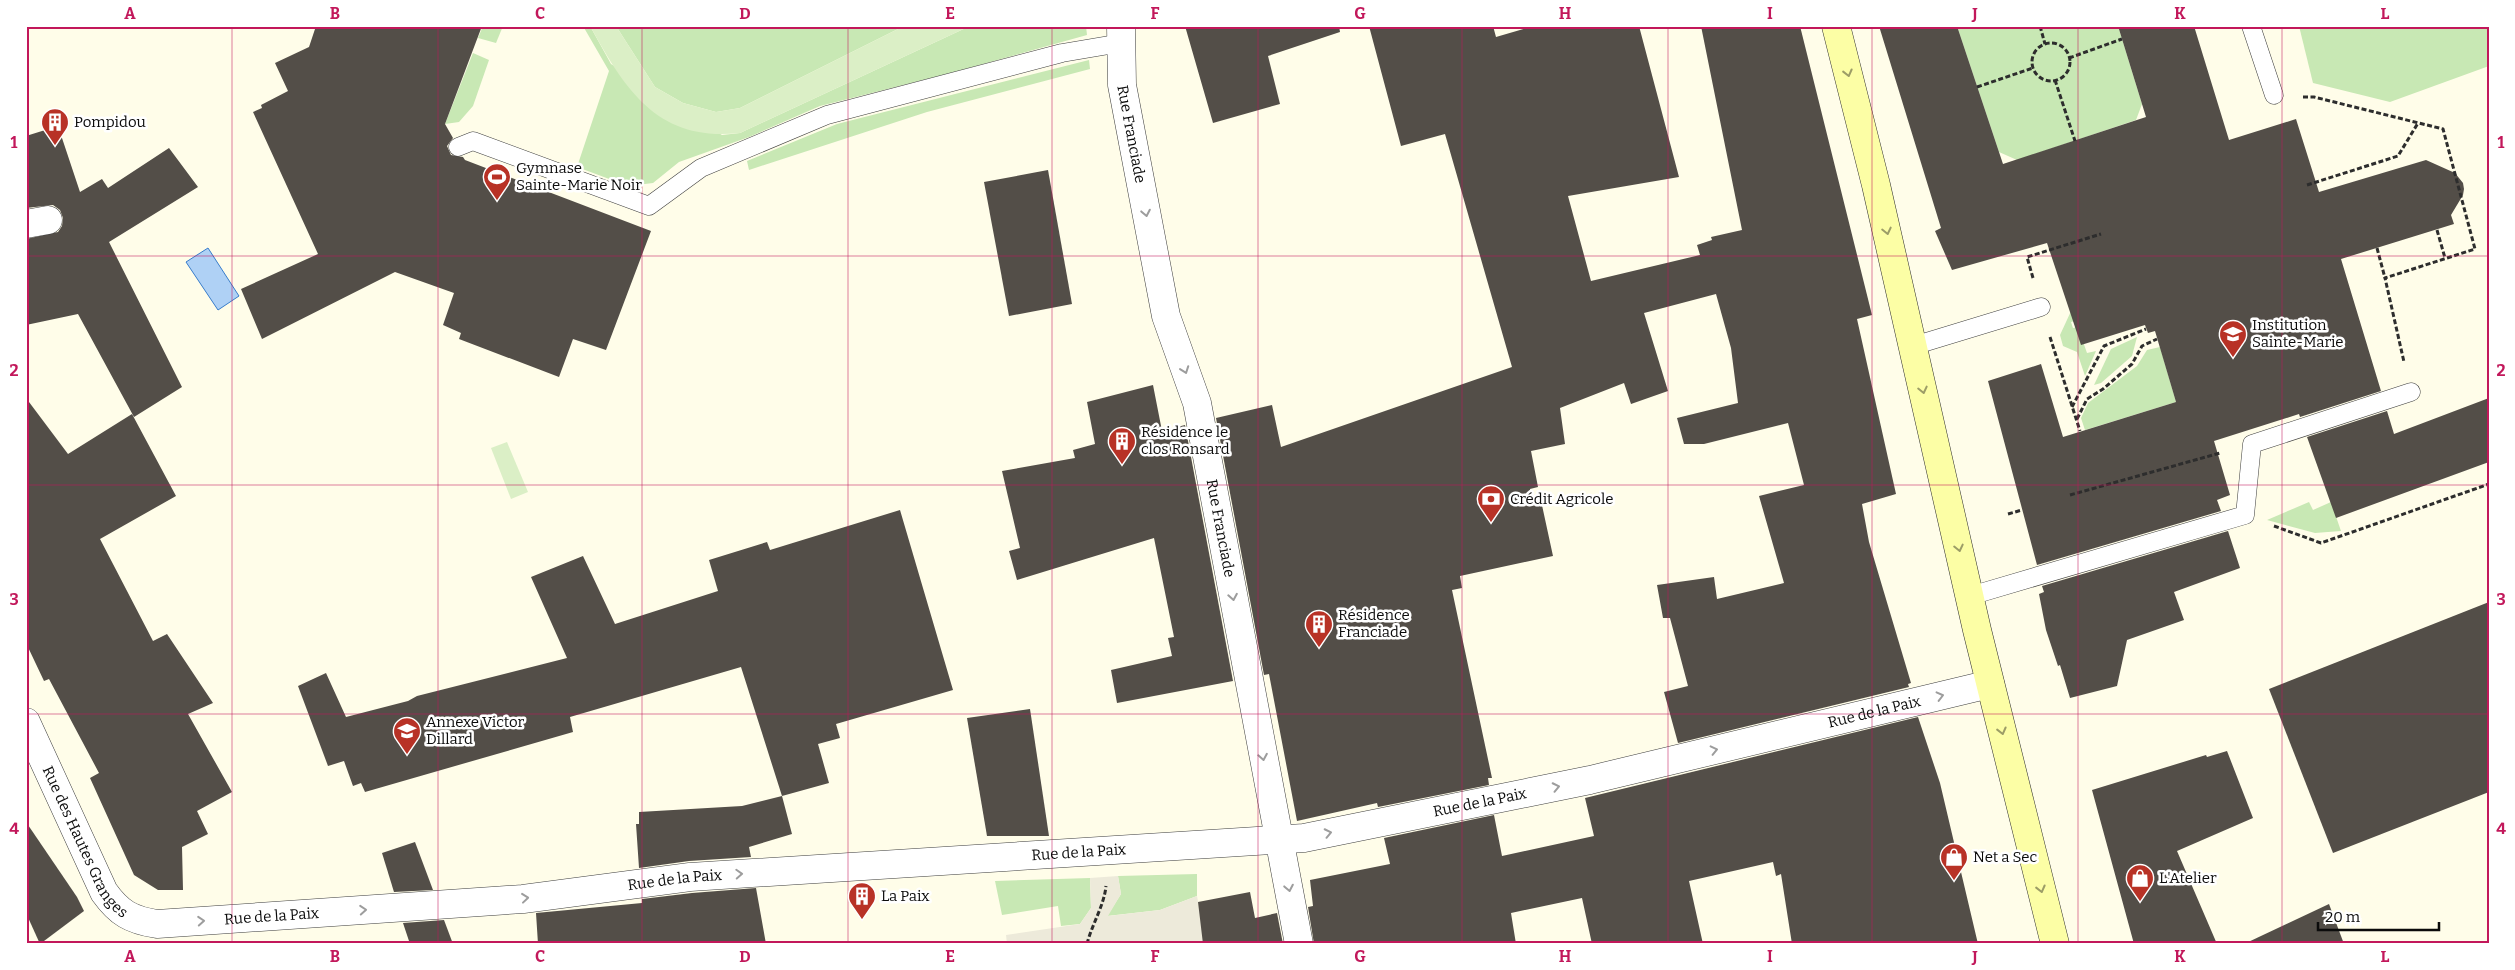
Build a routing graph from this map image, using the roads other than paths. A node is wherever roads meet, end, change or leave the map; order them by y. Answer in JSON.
{"nodes":[{"id":1,"x":1836,"y":26,"type":"edge"},
{"id":2,"x":2252,"y":26,"type":"edge"},
{"id":3,"x":1121,"y":34,"type":"edge"},
{"id":4,"x":2274,"y":95,"type":"road end"},
{"id":5,"x":458,"y":147,"type":"dead end"},
{"id":6,"x":2041,"y":307,"type":"dead end"},
{"id":7,"x":1913,"y":346,"type":"junction"},
{"id":8,"x":2411,"y":392,"type":"road end"},
{"id":9,"x":1970,"y":596,"type":"junction"},
{"id":10,"x":1990,"y":684,"type":"junction"},
{"id":11,"x":26,"y":722,"type":"edge"},
{"id":12,"x":1280,"y":840,"type":"junction"},
{"id":13,"x":153,"y":934,"type":"edge"},
{"id":14,"x":1299,"y":944,"type":"edge"},
{"id":15,"x":2055,"y":944,"type":"edge"}],
"edges":[{"from":1,"to":7,"type":"main road","one_way":true},
{"from":2,"to":4,"type":"lane"},
{"from":3,"to":5,"type":"lane"},
{"from":3,"to":12,"type":"street","name":"Rue Franciade","one_way":true},
{"from":6,"to":7,"type":"lane"},
{"from":7,"to":9,"type":"main road","one_way":true},
{"from":8,"to":9,"type":"lane"},
{"from":9,"to":10,"type":"main road"},
{"from":12,"to":10,"type":"street","name":"Rue de la Paix","one_way":true},
{"from":10,"to":15,"type":"main road","one_way":true},
{"from":11,"to":13,"type":"street","name":"Rue des Hautes Granges"},
{"from":13,"to":12,"type":"street","name":"Rue de la Paix","one_way":true},
{"from":12,"to":14,"type":"street","name":"Rue Franciade","one_way":true}]}
